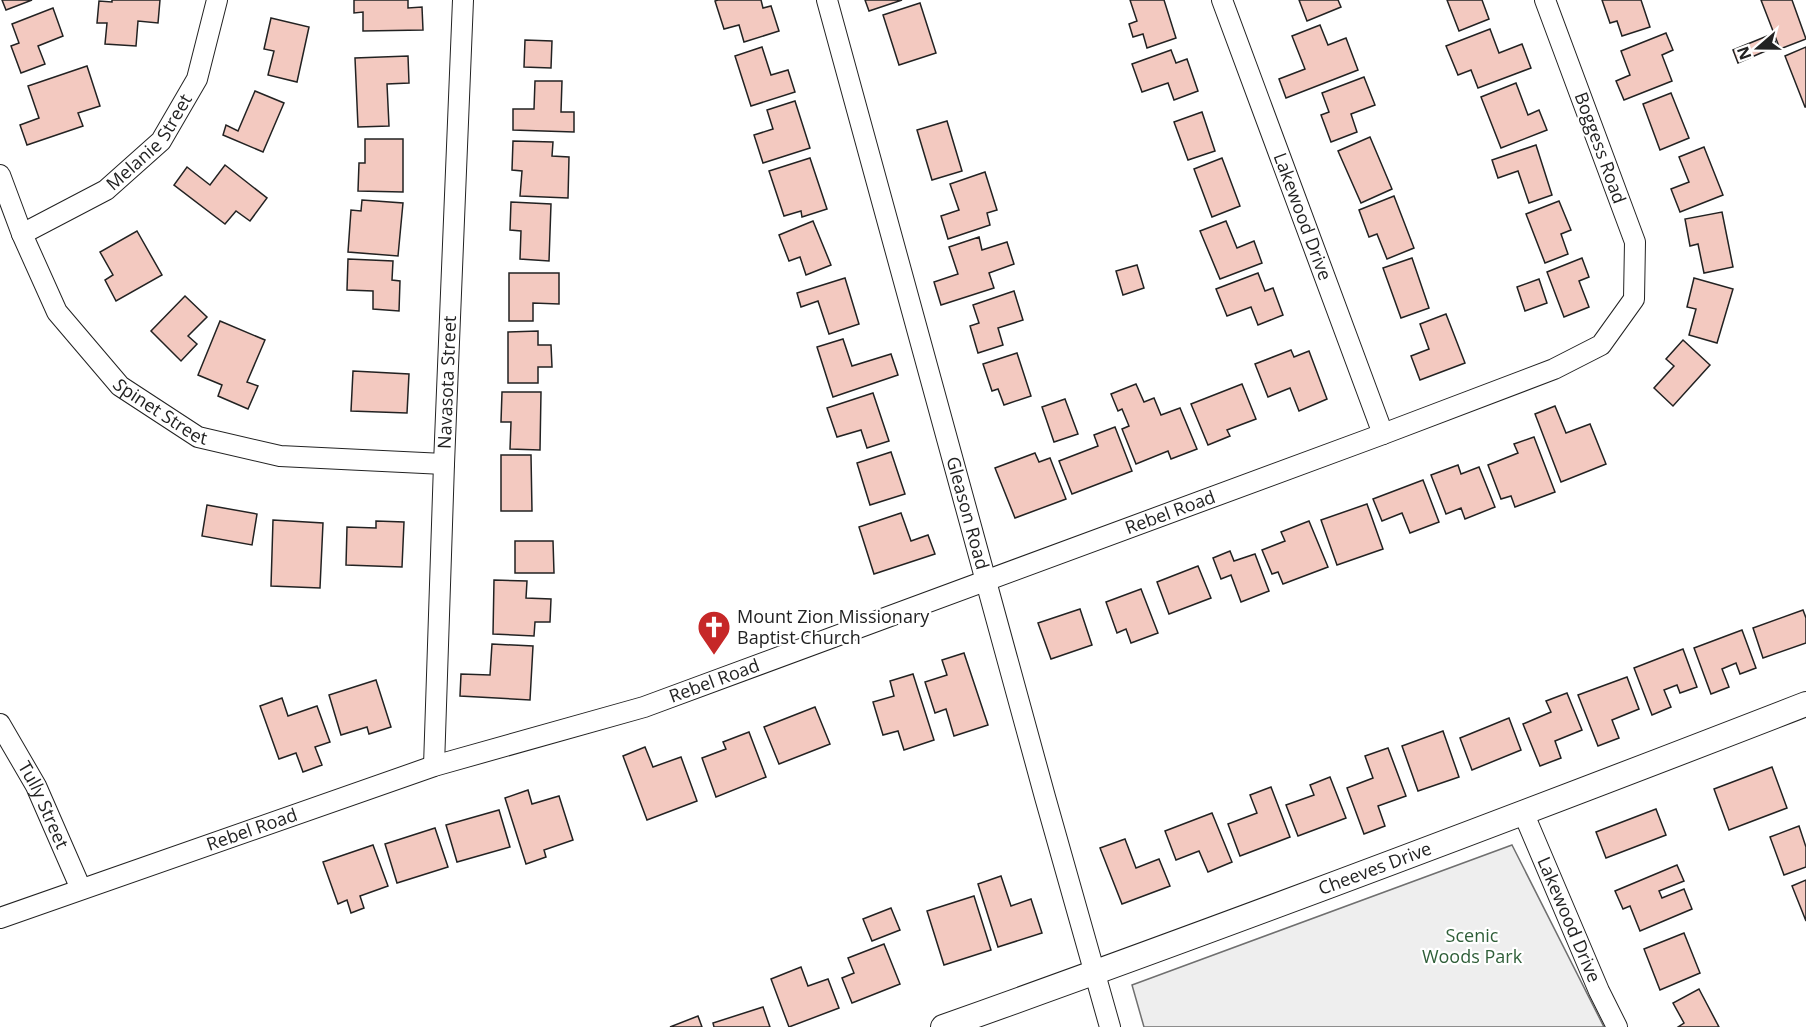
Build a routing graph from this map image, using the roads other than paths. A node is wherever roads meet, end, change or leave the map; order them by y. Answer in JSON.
{"nodes":[{"id":1,"x":217,"y":0,"type":"edge"},
{"id":2,"x":463,"y":0,"type":"edge"},
{"id":3,"x":827,"y":0,"type":"edge"},
{"id":4,"x":1222,"y":0,"type":"edge"},
{"id":5,"x":1545,"y":0,"type":"edge"},
{"id":6,"x":0,"y":175,"type":"edge"},
{"id":7,"x":22,"y":234,"type":"junction"},
{"id":8,"x":1634,"y":299,"type":"joint"},
{"id":9,"x":1383,"y":434,"type":"junction"},
{"id":10,"x":444,"y":464,"type":"junction"},
{"id":11,"x":986,"y":581,"type":"junction"},
{"id":12,"x":1806,"y":704,"type":"edge"},
{"id":13,"x":0,"y":724,"type":"edge"},
{"id":14,"x":434,"y":766,"type":"junction"},
{"id":15,"x":1523,"y":812,"type":"junction"},
{"id":16,"x":81,"y":889,"type":"junction"},
{"id":17,"x":0,"y":918,"type":"edge"},
{"id":18,"x":1095,"y":973,"type":"junction"},
{"id":19,"x":944,"y":1027,"type":"edge"},
{"id":20,"x":1110,"y":1027,"type":"edge"},
{"id":21,"x":1617,"y":1027,"type":"edge"}],
"edges":[{"from":1,"to":7,"type":"street","name":"Melanie Street"},
{"from":2,"to":10,"type":"street","name":"Navasota Street"},
{"from":3,"to":11,"type":"street","name":"Gleason Road"},
{"from":4,"to":9,"type":"street","name":"Lakewood Drive"},
{"from":5,"to":8,"type":"street","name":"Boggess Road"},
{"from":6,"to":7,"type":"street","name":"Spinet Street"},
{"from":7,"to":10,"type":"street","name":"Spinet Street"},
{"from":8,"to":9,"type":"street","name":"Rebel Road"},
{"from":9,"to":11,"type":"street","name":"Rebel Road"},
{"from":10,"to":14,"type":"street","name":"Navasota Street"},
{"from":11,"to":14,"type":"street","name":"Rebel Road"},
{"from":11,"to":18,"type":"street","name":"Gleason Road"},
{"from":12,"to":15,"type":"street","name":"Cheeves Drive"},
{"from":13,"to":16,"type":"street","name":"Tully Street"},
{"from":14,"to":16,"type":"street","name":"Rebel Road"},
{"from":15,"to":18,"type":"street","name":"Cheeves Drive"},
{"from":15,"to":21,"type":"street","name":"Lakewood Drive"},
{"from":16,"to":17,"type":"street","name":"Rebel Road"},
{"from":18,"to":19,"type":"street","name":"Cheeves Drive"},
{"from":18,"to":20,"type":"street","name":"Gleason Road"}]}
